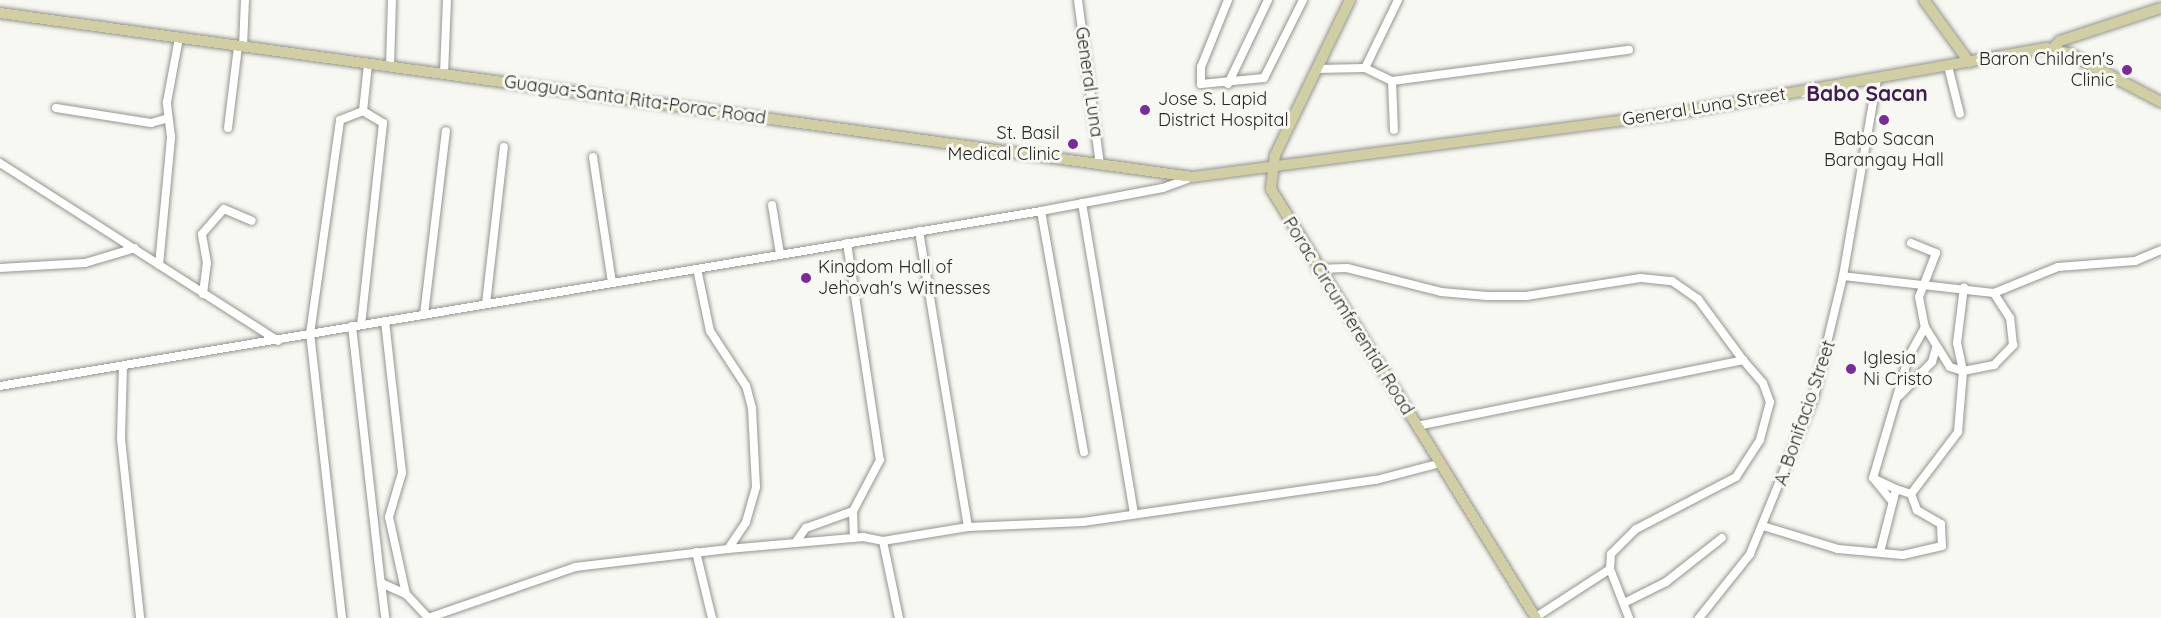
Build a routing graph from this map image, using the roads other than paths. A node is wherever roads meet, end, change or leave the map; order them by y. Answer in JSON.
{"nodes":[{"id":1,"x":245,"y":0,"type":"edge"},
{"id":2,"x":392,"y":0,"type":"edge"},
{"id":3,"x":447,"y":0,"type":"edge"},
{"id":4,"x":1078,"y":0,"type":"edge"},
{"id":5,"x":1228,"y":0,"type":"edge"},
{"id":6,"x":1268,"y":0,"type":"edge"},
{"id":7,"x":1303,"y":0,"type":"edge"},
{"id":8,"x":1350,"y":0,"type":"edge"},
{"id":9,"x":1398,"y":0,"type":"edge"},
{"id":10,"x":1923,"y":0,"type":"edge"},
{"id":11,"x":2161,"y":8,"type":"edge"},
{"id":12,"x":0,"y":14,"type":"edge"},
{"id":13,"x":179,"y":38,"type":"junction"},
{"id":14,"x":240,"y":47,"type":"junction"},
{"id":15,"x":2053,"y":48,"type":"junction"},
{"id":16,"x":1629,"y":50,"type":"dead end"},
{"id":17,"x":1969,"y":62,"type":"junction"},
{"id":18,"x":368,"y":64,"type":"junction"},
{"id":19,"x":1948,"y":66,"type":"junction"},
{"id":20,"x":390,"y":67,"type":"junction"},
{"id":21,"x":1365,"y":68,"type":"junction"},
{"id":22,"x":1316,"y":69,"type":"junction"},
{"id":23,"x":444,"y":74,"type":"junction"},
{"id":24,"x":1877,"y":79,"type":"junction"},
{"id":25,"x":1392,"y":81,"type":"junction"},
{"id":26,"x":1228,"y":84,"type":"junction"},
{"id":27,"x":2161,"y":102,"type":"edge"},
{"id":28,"x":56,"y":108,"type":"dead end"},
{"id":29,"x":363,"y":111,"type":"junction"},
{"id":30,"x":1960,"y":114,"type":"dead end"},
{"id":31,"x":168,"y":118,"type":"junction"},
{"id":32,"x":228,"y":128,"type":"dead end"},
{"id":33,"x":1394,"y":130,"type":"dead end"},
{"id":34,"x":446,"y":131,"type":"dead end"},
{"id":35,"x":504,"y":147,"type":"dead end"},
{"id":36,"x":593,"y":157,"type":"dead end"},
{"id":37,"x":0,"y":163,"type":"edge"},
{"id":38,"x":1100,"y":164,"type":"junction"},
{"id":39,"x":1270,"y":171,"type":"junction"},
{"id":40,"x":1193,"y":177,"type":"junction"},
{"id":41,"x":1082,"y":203,"type":"junction"},
{"id":42,"x":772,"y":205,"type":"dead end"},
{"id":43,"x":1041,"y":211,"type":"junction"},
{"id":44,"x":252,"y":222,"type":"dead end"},
{"id":45,"x":919,"y":231,"type":"junction"},
{"id":46,"x":847,"y":243,"type":"junction"},
{"id":47,"x":1911,"y":243,"type":"dead end"},
{"id":48,"x":135,"y":248,"type":"junction"},
{"id":49,"x":2161,"y":250,"type":"edge"},
{"id":50,"x":780,"y":254,"type":"junction"},
{"id":51,"x":159,"y":265,"type":"junction"},
{"id":52,"x":0,"y":268,"type":"edge"},
{"id":53,"x":697,"y":268,"type":"junction"},
{"id":54,"x":1317,"y":269,"type":"junction"},
{"id":55,"x":1843,"y":276,"type":"junction"},
{"id":56,"x":612,"y":282,"type":"junction"},
{"id":57,"x":1924,"y":282,"type":"junction"},
{"id":58,"x":1964,"y":287,"type":"junction"},
{"id":59,"x":1994,"y":293,"type":"junction"},
{"id":60,"x":203,"y":294,"type":"junction"},
{"id":61,"x":486,"y":304,"type":"junction"},
{"id":62,"x":424,"y":315,"type":"junction"},
{"id":63,"x":385,"y":321,"type":"junction"},
{"id":64,"x":356,"y":326,"type":"junction"},
{"id":65,"x":1925,"y":327,"type":"junction"},
{"id":66,"x":310,"y":334,"type":"junction"},
{"id":67,"x":278,"y":341,"type":"junction"},
{"id":68,"x":1936,"y":348,"type":"junction"},
{"id":69,"x":1743,"y":360,"type":"junction"},
{"id":70,"x":123,"y":366,"type":"junction"},
{"id":71,"x":1963,"y":371,"type":"junction"},
{"id":72,"x":0,"y":386,"type":"edge"},
{"id":73,"x":1898,"y":397,"type":"junction"},
{"id":74,"x":1417,"y":426,"type":"junction"},
{"id":75,"x":1084,"y":452,"type":"dead end"},
{"id":76,"x":1441,"y":463,"type":"junction"},
{"id":77,"x":1873,"y":478,"type":"junction"},
{"id":78,"x":1896,"y":489,"type":"junction"},
{"id":79,"x":1911,"y":494,"type":"junction"},
{"id":80,"x":1891,"y":500,"type":"junction"},
{"id":81,"x":853,"y":511,"type":"junction"},
{"id":82,"x":1134,"y":513,"type":"junction"},
{"id":83,"x":1763,"y":526,"type":"junction"},
{"id":84,"x":968,"y":527,"type":"junction"},
{"id":85,"x":854,"y":538,"type":"junction"},
{"id":86,"x":1722,"y":538,"type":"dead end"},
{"id":87,"x":883,"y":541,"type":"junction"},
{"id":88,"x":795,"y":543,"type":"junction"},
{"id":89,"x":728,"y":549,"type":"junction"},
{"id":90,"x":696,"y":552,"type":"junction"},
{"id":91,"x":1880,"y":552,"type":"junction"},
{"id":92,"x":1610,"y":569,"type":"junction"},
{"id":93,"x":381,"y":583,"type":"junction"},
{"id":94,"x":406,"y":594,"type":"junction"},
{"id":95,"x":1626,"y":602,"type":"junction"},
{"id":96,"x":140,"y":618,"type":"edge"},
{"id":97,"x":342,"y":618,"type":"edge"},
{"id":98,"x":385,"y":618,"type":"edge"},
{"id":99,"x":712,"y":618,"type":"edge"},
{"id":100,"x":899,"y":618,"type":"edge"},
{"id":101,"x":1536,"y":618,"type":"edge"},
{"id":102,"x":1629,"y":618,"type":"edge"},
{"id":103,"x":1699,"y":618,"type":"edge"}],
"edges":[{"from":1,"to":14,"type":"street"},
{"from":2,"to":20,"type":"street"},
{"from":3,"to":23,"type":"street"},
{"from":4,"to":38,"type":"street","name":"General Luna"},
{"from":5,"to":26,"type":"street"},
{"from":6,"to":26,"type":"street"},
{"from":7,"to":26,"type":"street"},
{"from":8,"to":22,"type":"main road"},
{"from":9,"to":21,"type":"street"},
{"from":10,"to":17,"type":"main road"},
{"from":11,"to":15,"type":"main road","name":"General Luna Street"},
{"from":12,"to":13,"type":"main road","name":"Guagua-Santa Rita-Porac Road"},
{"from":13,"to":14,"type":"main road","name":"Guagua-Santa Rita-Porac Road"},
{"from":13,"to":31,"type":"street"},
{"from":14,"to":18,"type":"main road","name":"Guagua-Santa Rita-Porac Road"},
{"from":14,"to":32,"type":"street"},
{"from":15,"to":17,"type":"main road","name":"General Luna Street"},
{"from":15,"to":27,"type":"main road"},
{"from":16,"to":25,"type":"street"},
{"from":17,"to":19,"type":"main road","name":"General Luna Street"},
{"from":18,"to":20,"type":"main road","name":"Guagua-Santa Rita-Porac Road"},
{"from":18,"to":29,"type":"street"},
{"from":19,"to":24,"type":"main road","name":"General Luna Street"},
{"from":19,"to":30,"type":"street"},
{"from":20,"to":23,"type":"main road","name":"Guagua-Santa Rita-Porac Road"},
{"from":21,"to":22,"type":"street"},
{"from":21,"to":25,"type":"street"},
{"from":22,"to":39,"type":"main road"},
{"from":23,"to":38,"type":"main road","name":"Guagua-Santa Rita-Porac Road"},
{"from":24,"to":39,"type":"main road","name":"General Luna Street"},
{"from":24,"to":55,"type":"street","name":"A. Bonifacio Street"},
{"from":25,"to":33,"type":"street"},
{"from":28,"to":31,"type":"street"},
{"from":29,"to":64,"type":"street"},
{"from":29,"to":66,"type":"street"},
{"from":31,"to":51,"type":"street"},
{"from":34,"to":62,"type":"street"},
{"from":35,"to":61,"type":"street"},
{"from":36,"to":56,"type":"street"},
{"from":37,"to":48,"type":"street"},
{"from":38,"to":40,"type":"main road","name":"Guagua-Santa Rita-Porac Road"},
{"from":39,"to":40,"type":"main road","name":"Guagua-Santa Rita-Porac Road"},
{"from":39,"to":54,"type":"main road","name":"Porac Circumferential Road"},
{"from":40,"to":41,"type":"street"},
{"from":41,"to":43,"type":"street"},
{"from":41,"to":82,"type":"street"},
{"from":42,"to":50,"type":"street"},
{"from":43,"to":45,"type":"street"},
{"from":43,"to":75,"type":"street"},
{"from":44,"to":60,"type":"street"},
{"from":45,"to":46,"type":"street"},
{"from":45,"to":84,"type":"street"},
{"from":46,"to":50,"type":"street"},
{"from":46,"to":81,"type":"street"},
{"from":47,"to":57,"type":"street"},
{"from":48,"to":51,"type":"street"},
{"from":48,"to":52,"type":"street"},
{"from":49,"to":59,"type":"street"},
{"from":50,"to":53,"type":"street"},
{"from":51,"to":60,"type":"street"},
{"from":53,"to":56,"type":"street"},
{"from":53,"to":89,"type":"street"},
{"from":54,"to":69,"type":"street"},
{"from":54,"to":74,"type":"main road","name":"Porac Circumferential Road"},
{"from":55,"to":57,"type":"street"},
{"from":55,"to":83,"type":"street","name":"A. Bonifacio Street"},
{"from":56,"to":61,"type":"street"},
{"from":57,"to":58,"type":"street"},
{"from":57,"to":65,"type":"street"},
{"from":58,"to":59,"type":"street"},
{"from":58,"to":71,"type":"street"},
{"from":59,"to":71,"type":"street"},
{"from":60,"to":67,"type":"street"},
{"from":61,"to":62,"type":"street"},
{"from":62,"to":63,"type":"street"},
{"from":63,"to":64,"type":"street"},
{"from":63,"to":94,"type":"street"},
{"from":64,"to":66,"type":"street"},
{"from":64,"to":93,"type":"street"},
{"from":65,"to":68,"type":"street"},
{"from":65,"to":73,"type":"street"},
{"from":66,"to":67,"type":"street"},
{"from":66,"to":97,"type":"street"},
{"from":67,"to":70,"type":"street"},
{"from":68,"to":71,"type":"street"},
{"from":68,"to":73,"type":"street"},
{"from":69,"to":74,"type":"street"},
{"from":69,"to":92,"type":"street"},
{"from":70,"to":72,"type":"street"},
{"from":70,"to":96,"type":"street"},
{"from":71,"to":79,"type":"street"},
{"from":73,"to":77,"type":"street"},
{"from":74,"to":76,"type":"main road","name":"Porac Circumferential Road"},
{"from":76,"to":82,"type":"street"},
{"from":76,"to":101,"type":"main road","name":"Porac Circumferential Road"},
{"from":77,"to":78,"type":"street"},
{"from":77,"to":80,"type":"street"},
{"from":78,"to":79,"type":"street"},
{"from":78,"to":80,"type":"street"},
{"from":79,"to":91,"type":"street"},
{"from":80,"to":91,"type":"street"},
{"from":81,"to":85,"type":"street"},
{"from":81,"to":88,"type":"street"},
{"from":82,"to":84,"type":"street"},
{"from":83,"to":91,"type":"street"},
{"from":83,"to":103,"type":"street","name":"A. Bonifacio Street"},
{"from":84,"to":87,"type":"street"},
{"from":85,"to":87,"type":"street"},
{"from":85,"to":88,"type":"street"},
{"from":86,"to":95,"type":"street"},
{"from":87,"to":100,"type":"street"},
{"from":88,"to":89,"type":"street"},
{"from":89,"to":90,"type":"street"},
{"from":90,"to":94,"type":"street"},
{"from":90,"to":99,"type":"street"},
{"from":92,"to":95,"type":"street"},
{"from":92,"to":101,"type":"street"},
{"from":93,"to":94,"type":"street"},
{"from":93,"to":98,"type":"street"},
{"from":95,"to":102,"type":"street"}]}
